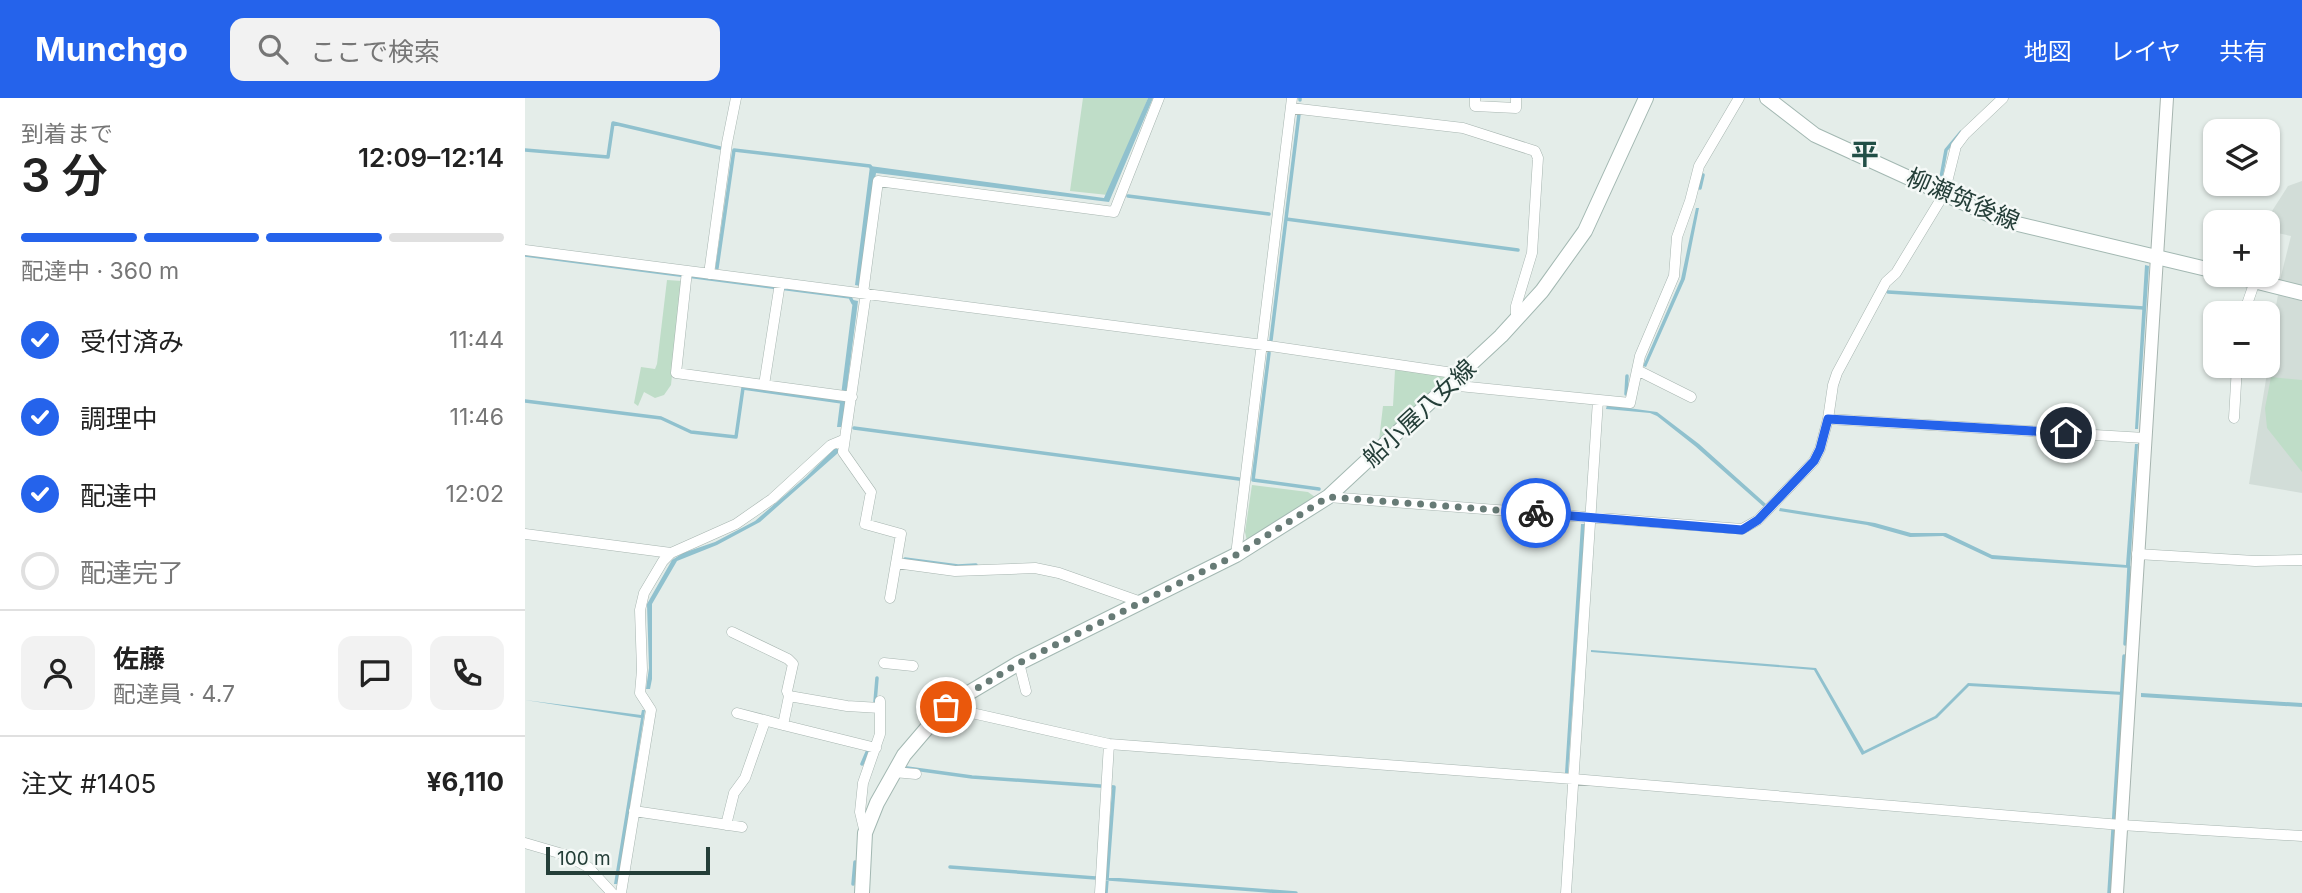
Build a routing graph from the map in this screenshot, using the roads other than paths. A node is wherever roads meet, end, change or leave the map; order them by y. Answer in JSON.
{"nodes":[{"id":1,"x":736,"y":98,"type":"edge"},
{"id":2,"x":1159,"y":98,"type":"edge"},
{"id":3,"x":1475,"y":98,"type":"edge"},
{"id":4,"x":1516,"y":98,"type":"edge"},
{"id":5,"x":1646,"y":98,"type":"edge"},
{"id":6,"x":1739,"y":98,"type":"edge"},
{"id":7,"x":1767,"y":98,"type":"edge"},
{"id":8,"x":2003,"y":98,"type":"edge"},
{"id":9,"x":2167,"y":98,"type":"edge"},
{"id":10,"x":1291,"y":103,"type":"edge"},
{"id":11,"x":1944,"y":194,"type":"junction"},
{"id":12,"x":525,"y":250,"type":"edge"},
{"id":13,"x":2157,"y":256,"type":"junction"},
{"id":14,"x":2203,"y":268,"type":"edge"},
{"id":15,"x":687,"y":271,"type":"junction"},
{"id":16,"x":709,"y":274,"type":"junction"},
{"id":17,"x":780,"y":283,"type":"junction"},
{"id":18,"x":2278,"y":287,"type":"edge"},
{"id":19,"x":865,"y":293,"type":"junction"},
{"id":20,"x":2302,"y":293,"type":"edge"},
{"id":21,"x":1516,"y":320,"type":"junction"},
{"id":22,"x":1263,"y":345,"type":"junction"},
{"id":23,"x":1637,"y":370,"type":"junction"},
{"id":24,"x":1460,"y":374,"type":"junction"},
{"id":25,"x":2236,"y":378,"type":"edge"},
{"id":26,"x":764,"y":385,"type":"junction"},
{"id":27,"x":1449,"y":385,"type":"junction"},
{"id":28,"x":852,"y":397,"type":"junction"},
{"id":29,"x":1691,"y":397,"type":"dead end"},
{"id":30,"x":1598,"y":400,"type":"junction"},
{"id":31,"x":2234,"y":418,"type":"dead end"},
{"id":32,"x":1828,"y":419,"type":"junction"},
{"id":33,"x":2145,"y":438,"type":"junction"},
{"id":34,"x":843,"y":440,"type":"junction"},
{"id":35,"x":1328,"y":497,"type":"junction"},
{"id":36,"x":1590,"y":517,"type":"junction"},
{"id":37,"x":525,"y":534,"type":"edge"},
{"id":38,"x":671,"y":553,"type":"junction"},
{"id":39,"x":2137,"y":554,"type":"junction"},
{"id":40,"x":1236,"y":555,"type":"junction"},
{"id":41,"x":2302,"y":560,"type":"edge"},
{"id":42,"x":896,"y":563,"type":"junction"},
{"id":43,"x":890,"y":598,"type":"dead end"},
{"id":44,"x":1141,"y":602,"type":"junction"},
{"id":45,"x":732,"y":632,"type":"dead end"},
{"id":46,"x":884,"y":663,"type":"dead end"},
{"id":47,"x":1019,"y":663,"type":"junction"},
{"id":48,"x":913,"y":666,"type":"dead end"},
{"id":49,"x":1026,"y":691,"type":"dead end"},
{"id":50,"x":789,"y":696,"type":"junction"},
{"id":51,"x":946,"y":707,"type":"junction"},
{"id":52,"x":737,"y":713,"type":"dead end"},
{"id":53,"x":765,"y":721,"type":"junction"},
{"id":54,"x":783,"y":725,"type":"junction"},
{"id":55,"x":1109,"y":744,"type":"junction"},
{"id":56,"x":876,"y":748,"type":"junction"},
{"id":57,"x":894,"y":772,"type":"junction"},
{"id":58,"x":916,"y":774,"type":"dead end"},
{"id":59,"x":1573,"y":779,"type":"junction"},
{"id":60,"x":634,"y":811,"type":"junction"},
{"id":61,"x":726,"y":825,"type":"junction"},
{"id":62,"x":2121,"y":825,"type":"junction"},
{"id":63,"x":742,"y":827,"type":"dead end"},
{"id":64,"x":865,"y":833,"type":"junction"},
{"id":65,"x":2302,"y":836,"type":"edge"},
{"id":66,"x":525,"y":843,"type":"edge"},
{"id":67,"x":859,"y":891,"type":"edge"},
{"id":68,"x":610,"y":892,"type":"edge"},
{"id":69,"x":621,"y":893,"type":"edge"},
{"id":70,"x":1100,"y":893,"type":"edge"},
{"id":71,"x":1566,"y":893,"type":"edge"},
{"id":72,"x":2117,"y":893,"type":"edge"}],
"edges":[{"from":1,"to":16,"type":"street"},
{"from":2,"to":19,"type":"street"},
{"from":3,"to":4,"type":"street"},
{"from":5,"to":21,"type":"main road","name":"船小屋八女線"},
{"from":6,"to":23,"type":"street"},
{"from":7,"to":11,"type":"main road","name":"柳瀬筑後線"},
{"from":8,"to":11,"type":"street"},
{"from":9,"to":13,"type":"street"},
{"from":10,"to":21,"type":"street"},
{"from":10,"to":22,"type":"street"},
{"from":11,"to":13,"type":"main road","name":"柳瀬筑後線"},
{"from":11,"to":32,"type":"street"},
{"from":12,"to":15,"type":"street"},
{"from":13,"to":14,"type":"main road","name":"柳瀬筑後線"},
{"from":13,"to":33,"type":"street"},
{"from":15,"to":16,"type":"street"},
{"from":15,"to":26,"type":"street"},
{"from":16,"to":17,"type":"street"},
{"from":17,"to":19,"type":"street"},
{"from":17,"to":26,"type":"street"},
{"from":18,"to":20,"type":"main road"},
{"from":19,"to":22,"type":"street"},
{"from":19,"to":28,"type":"street"},
{"from":21,"to":24,"type":"main road","name":"船小屋八女線"},
{"from":22,"to":24,"type":"street"},
{"from":22,"to":40,"type":"street"},
{"from":23,"to":29,"type":"street"},
{"from":23,"to":30,"type":"street"},
{"from":24,"to":27,"type":"main road","name":"船小屋八女線"},
{"from":25,"to":31,"type":"street"},
{"from":26,"to":28,"type":"street"},
{"from":27,"to":30,"type":"street"},
{"from":27,"to":35,"type":"main road","name":"船小屋八女線"},
{"from":28,"to":34,"type":"street"},
{"from":30,"to":36,"type":"street"},
{"from":32,"to":33,"type":"street"},
{"from":32,"to":36,"type":"street"},
{"from":33,"to":39,"type":"street"},
{"from":34,"to":38,"type":"street"},
{"from":34,"to":42,"type":"street"},
{"from":35,"to":36,"type":"street"},
{"from":35,"to":40,"type":"main road","name":"船小屋八女線"},
{"from":36,"to":59,"type":"street"},
{"from":37,"to":38,"type":"street"},
{"from":38,"to":60,"type":"street"},
{"from":39,"to":41,"type":"street"},
{"from":39,"to":62,"type":"street"},
{"from":40,"to":44,"type":"main road","name":"船小屋八女線"},
{"from":42,"to":43,"type":"street"},
{"from":42,"to":44,"type":"street"},
{"from":44,"to":47,"type":"main road","name":"船小屋八女線"},
{"from":45,"to":50,"type":"street"},
{"from":46,"to":48,"type":"street"},
{"from":47,"to":49,"type":"street"},
{"from":47,"to":51,"type":"main road","name":"船小屋八女線"},
{"from":50,"to":54,"type":"street"},
{"from":50,"to":56,"type":"street"},
{"from":51,"to":55,"type":"street"},
{"from":51,"to":57,"type":"main road","name":"船小屋八女線"},
{"from":52,"to":53,"type":"street"},
{"from":53,"to":54,"type":"street"},
{"from":53,"to":61,"type":"street"},
{"from":54,"to":56,"type":"street"},
{"from":55,"to":59,"type":"street"},
{"from":55,"to":70,"type":"street"},
{"from":56,"to":64,"type":"street"},
{"from":57,"to":58,"type":"street"},
{"from":57,"to":64,"type":"main road","name":"船小屋八女線"},
{"from":59,"to":62,"type":"street"},
{"from":59,"to":71,"type":"street"},
{"from":60,"to":61,"type":"street"},
{"from":60,"to":69,"type":"street"},
{"from":61,"to":63,"type":"street"},
{"from":62,"to":65,"type":"street"},
{"from":62,"to":72,"type":"street"},
{"from":64,"to":67,"type":"main road","name":"船小屋八女線"},
{"from":66,"to":68,"type":"street"}]}
